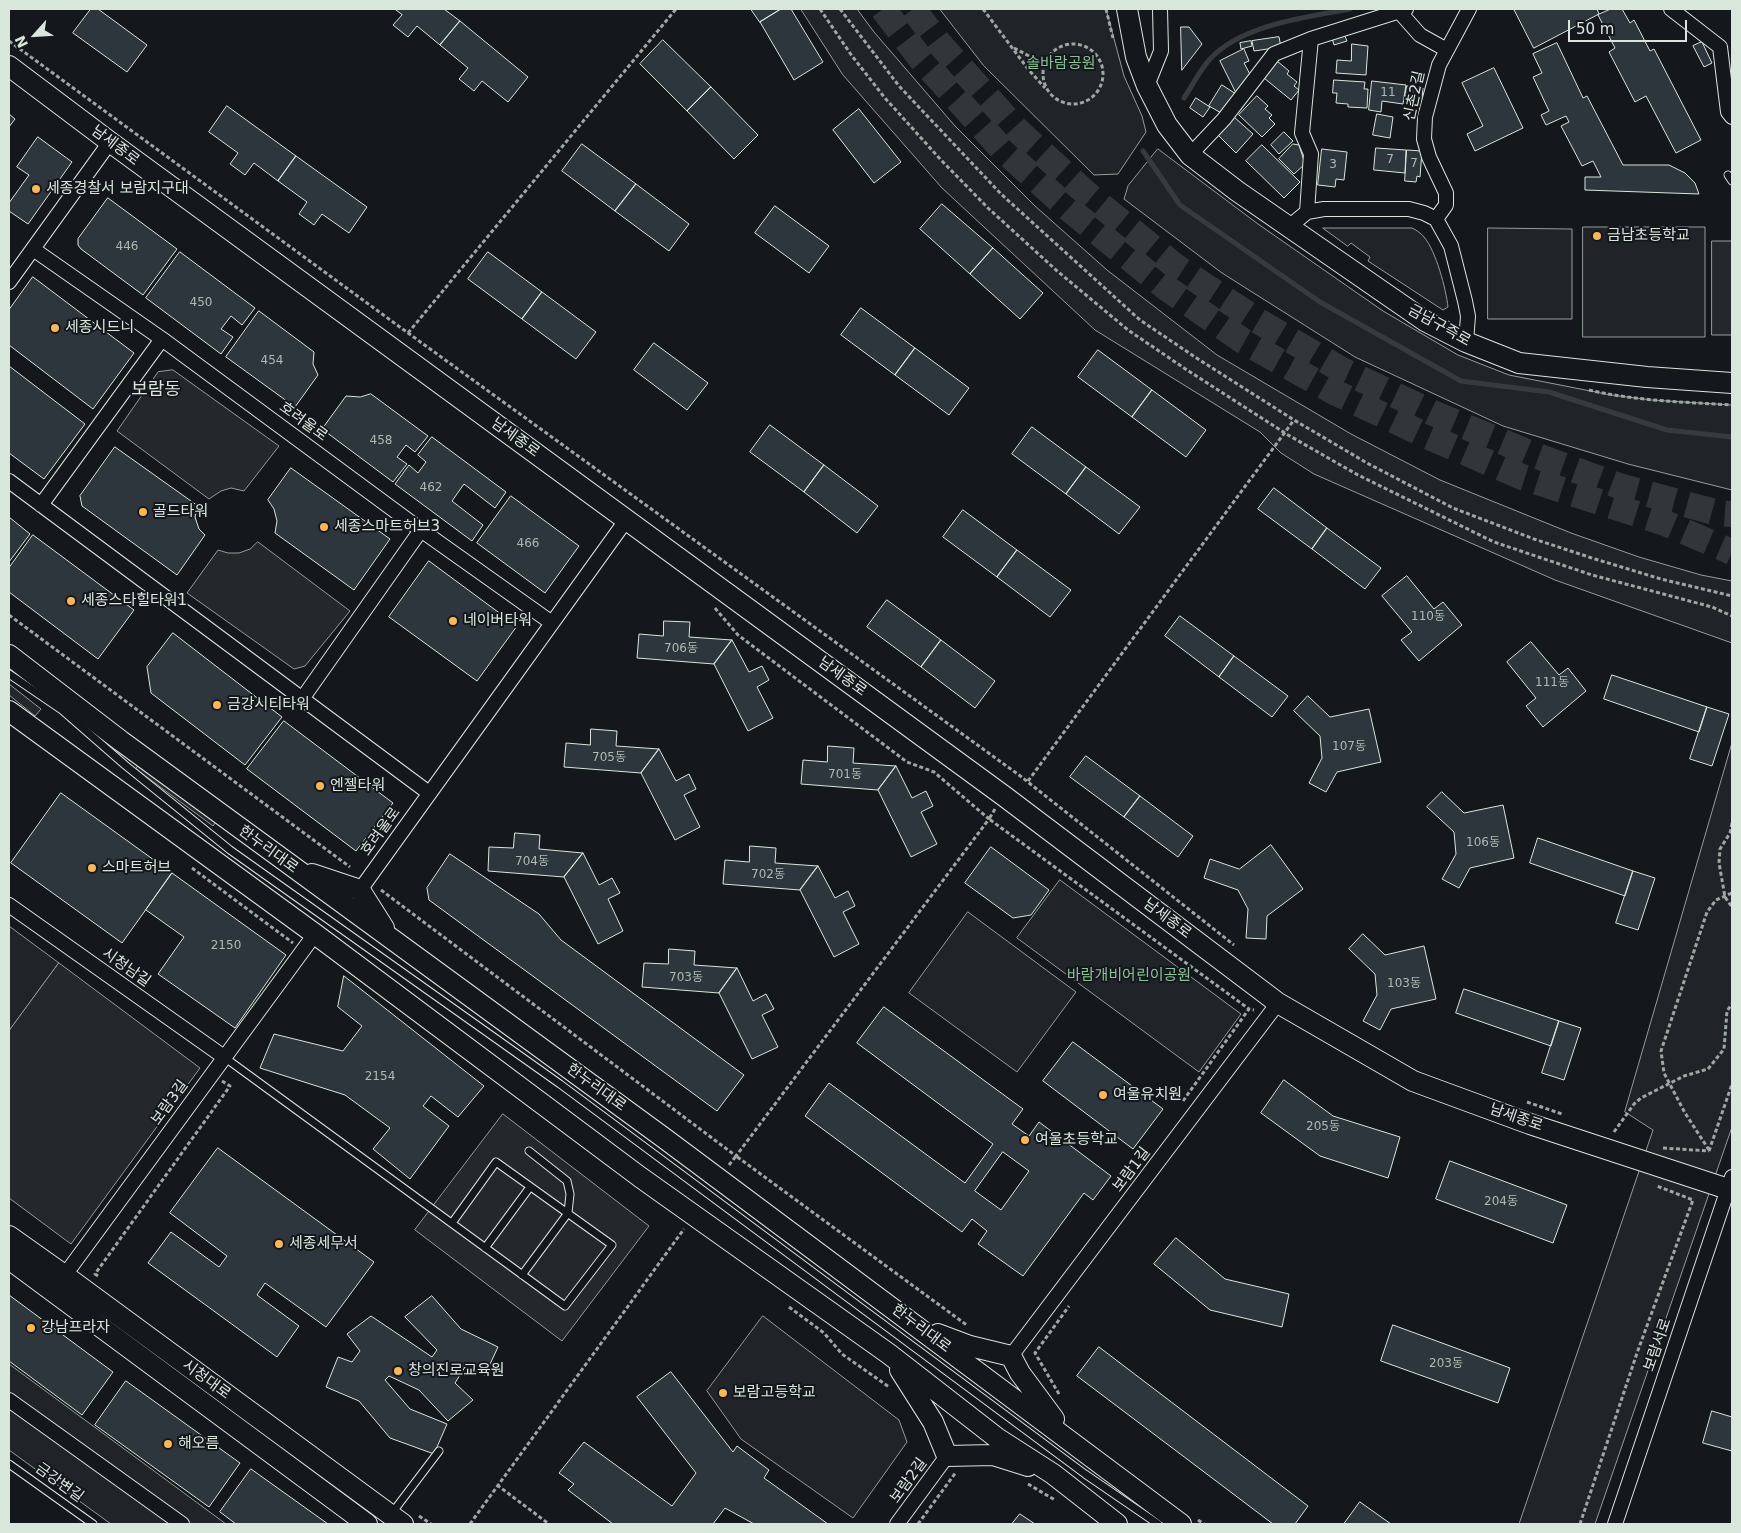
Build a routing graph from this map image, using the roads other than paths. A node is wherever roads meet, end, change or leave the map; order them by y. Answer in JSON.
{"nodes":[{"id":1,"x":1126,"y":9,"type":"edge"},
{"id":2,"x":1160,"y":9,"type":"edge"},
{"id":3,"x":1469,"y":9,"type":"edge"},
{"id":4,"x":1671,"y":9,"type":"edge"},
{"id":5,"x":1401,"y":10,"type":"edge"},
{"id":6,"x":1311,"y":40,"type":"junction"},
{"id":7,"x":1447,"y":50,"type":"junction"},
{"id":8,"x":9,"y":66,"type":"edge"},
{"id":9,"x":1147,"y":86,"type":"junction"},
{"id":10,"x":1732,"y":117,"type":"edge"},
{"id":11,"x":110,"y":142,"type":"junction"},
{"id":12,"x":1190,"y":155,"type":"junction"},
{"id":13,"x":1307,"y":212,"type":"junction"},
{"id":14,"x":1436,"y":219,"type":"junction"},
{"id":15,"x":1288,"y":227,"type":"junction"},
{"id":16,"x":32,"y":249,"type":"junction"},
{"id":17,"x":9,"y":282,"type":"edge"},
{"id":18,"x":162,"y":339,"type":"junction"},
{"id":19,"x":1466,"y":342,"type":"junction"},
{"id":20,"x":1732,"y":383,"type":"edge"},
{"id":21,"x":9,"y":481,"type":"edge"},
{"id":22,"x":41,"y":505,"type":"junction"},
{"id":23,"x":627,"y":519,"type":"junction"},
{"id":24,"x":421,"y":530,"type":"junction"},
{"id":25,"x":552,"y":623,"type":"junction"},
{"id":26,"x":9,"y":655,"type":"edge"},
{"id":27,"x":9,"y":674,"type":"edge"},
{"id":28,"x":302,"y":699,"type":"junction"},
{"id":29,"x":9,"y":712,"type":"edge"},
{"id":30,"x":429,"y":793,"type":"junction"},
{"id":31,"x":293,"y":868,"type":"junction"},
{"id":32,"x":363,"y":885,"type":"junction"},
{"id":33,"x":9,"y":905,"type":"edge"},
{"id":34,"x":310,"y":942,"type":"junction"},
{"id":35,"x":394,"y":942,"type":"junction"},
{"id":36,"x":1278,"y":1003,"type":"junction"},
{"id":37,"x":224,"y":1057,"type":"junction"},
{"id":38,"x":529,"y":1150,"type":"dead end"},
{"id":39,"x":1730,"y":1183,"type":"edge"},
{"id":40,"x":530,"y":1187,"type":"junction"},
{"id":41,"x":568,"y":1212,"type":"junction"},
{"id":42,"x":452,"y":1223,"type":"junction"},
{"id":43,"x":9,"y":1236,"type":"edge"},
{"id":44,"x":485,"y":1248,"type":"junction"},
{"id":45,"x":9,"y":1259,"type":"edge"},
{"id":46,"x":522,"y":1275,"type":"junction"},
{"id":47,"x":58,"y":1283,"type":"junction"},
{"id":48,"x":915,"y":1325,"type":"junction"},
{"id":49,"x":1016,"y":1349,"type":"junction"},
{"id":50,"x":889,"y":1354,"type":"junction"},
{"id":51,"x":9,"y":1400,"type":"edge"},
{"id":52,"x":1078,"y":1446,"type":"junction"},
{"id":53,"x":439,"y":1451,"type":"dead end"},
{"id":54,"x":947,"y":1456,"type":"junction"},
{"id":55,"x":9,"y":1464,"type":"edge"},
{"id":56,"x":1053,"y":1474,"type":"junction"},
{"id":57,"x":398,"y":1514,"type":"edge"},
{"id":58,"x":1186,"y":1519,"type":"edge"},
{"id":59,"x":93,"y":1524,"type":"edge"},
{"id":60,"x":182,"y":1524,"type":"edge"},
{"id":61,"x":367,"y":1524,"type":"edge"},
{"id":62,"x":897,"y":1524,"type":"edge"},
{"id":63,"x":1117,"y":1524,"type":"edge"},
{"id":64,"x":1158,"y":1524,"type":"edge"},
{"id":65,"x":1616,"y":1524,"type":"edge"}],
"edges":[{"from":1,"to":9,"type":"street","name":"금남구즉로"},
{"from":2,"to":9,"type":"street"},
{"from":3,"to":7,"type":"street","name":"신촌2길"},
{"from":4,"to":10,"type":"street"},
{"from":5,"to":6,"type":"street"},
{"from":5,"to":7,"type":"street"},
{"from":6,"to":12,"type":"street"},
{"from":6,"to":13,"type":"street"},
{"from":7,"to":14,"type":"street","name":"신촌2길"},
{"from":8,"to":11,"type":"street","name":"남세종로"},
{"from":9,"to":12,"type":"street","name":"금남구즉로"},
{"from":11,"to":16,"type":"street"},
{"from":11,"to":23,"type":"street","name":"남세종로"},
{"from":12,"to":15,"type":"street","name":"금남구즉로"},
{"from":13,"to":14,"type":"street"},
{"from":13,"to":15,"type":"street"},
{"from":14,"to":19,"type":"street"},
{"from":15,"to":19,"type":"street","name":"금남구즉로"},
{"from":16,"to":17,"type":"street"},
{"from":16,"to":18,"type":"street","name":"호려울로"},
{"from":18,"to":22,"type":"street"},
{"from":18,"to":24,"type":"street","name":"호려울로"},
{"from":19,"to":20,"type":"street","name":"금남구즉로"},
{"from":21,"to":22,"type":"street"},
{"from":22,"to":28,"type":"street"},
{"from":23,"to":25,"type":"street","name":"호려울로"},
{"from":23,"to":36,"type":"street","name":"남세종로"},
{"from":24,"to":25,"type":"street","name":"호려울로"},
{"from":24,"to":28,"type":"street"},
{"from":25,"to":30,"type":"street","name":"호려울로"},
{"from":26,"to":31,"type":"street","name":"한누리대로"},
{"from":27,"to":64,"type":"lane"},
{"from":28,"to":30,"type":"street"},
{"from":29,"to":34,"type":"street"},
{"from":30,"to":32,"type":"street","name":"호려울로"},
{"from":31,"to":32,"type":"street"},
{"from":31,"to":35,"type":"street","name":"한누리대로"},
{"from":32,"to":35,"type":"street"},
{"from":33,"to":37,"type":"street","name":"시청남길"},
{"from":34,"to":37,"type":"street","name":"보람3길"},
{"from":34,"to":50,"type":"street"},
{"from":35,"to":48,"type":"street","name":"한누리대로"},
{"from":36,"to":39,"type":"street","name":"남세종로"},
{"from":36,"to":49,"type":"street","name":"보람1길"},
{"from":37,"to":42,"type":"lane"},
{"from":37,"to":47,"type":"street","name":"보람3길"},
{"from":38,"to":41,"type":"lane"},
{"from":39,"to":65,"type":"street","name":"보람서로"},
{"from":40,"to":41,"type":"lane"},
{"from":40,"to":42,"type":"lane"},
{"from":40,"to":44,"type":"lane"},
{"from":41,"to":46,"type":"lane"},
{"from":41,"to":46,"type":"lane"},
{"from":42,"to":44,"type":"lane"},
{"from":43,"to":47,"type":"street","name":"시청대로"},
{"from":44,"to":46,"type":"lane"},
{"from":45,"to":47,"type":"street","name":"시청대로"},
{"from":47,"to":57,"type":"street","name":"시청대로"},
{"from":47,"to":61,"type":"street","name":"시청대로"},
{"from":48,"to":49,"type":"street"},
{"from":48,"to":52,"type":"street","name":"한누리대로"},
{"from":49,"to":52,"type":"street"},
{"from":50,"to":54,"type":"street"},
{"from":50,"to":56,"type":"street"},
{"from":51,"to":60,"type":"street"},
{"from":52,"to":58,"type":"street","name":"한누리대로"},
{"from":53,"to":57,"type":"lane"},
{"from":54,"to":56,"type":"street"},
{"from":54,"to":62,"type":"street","name":"보람2길"},
{"from":55,"to":59,"type":"lane","name":"금강변길"},
{"from":56,"to":63,"type":"street"}]}
